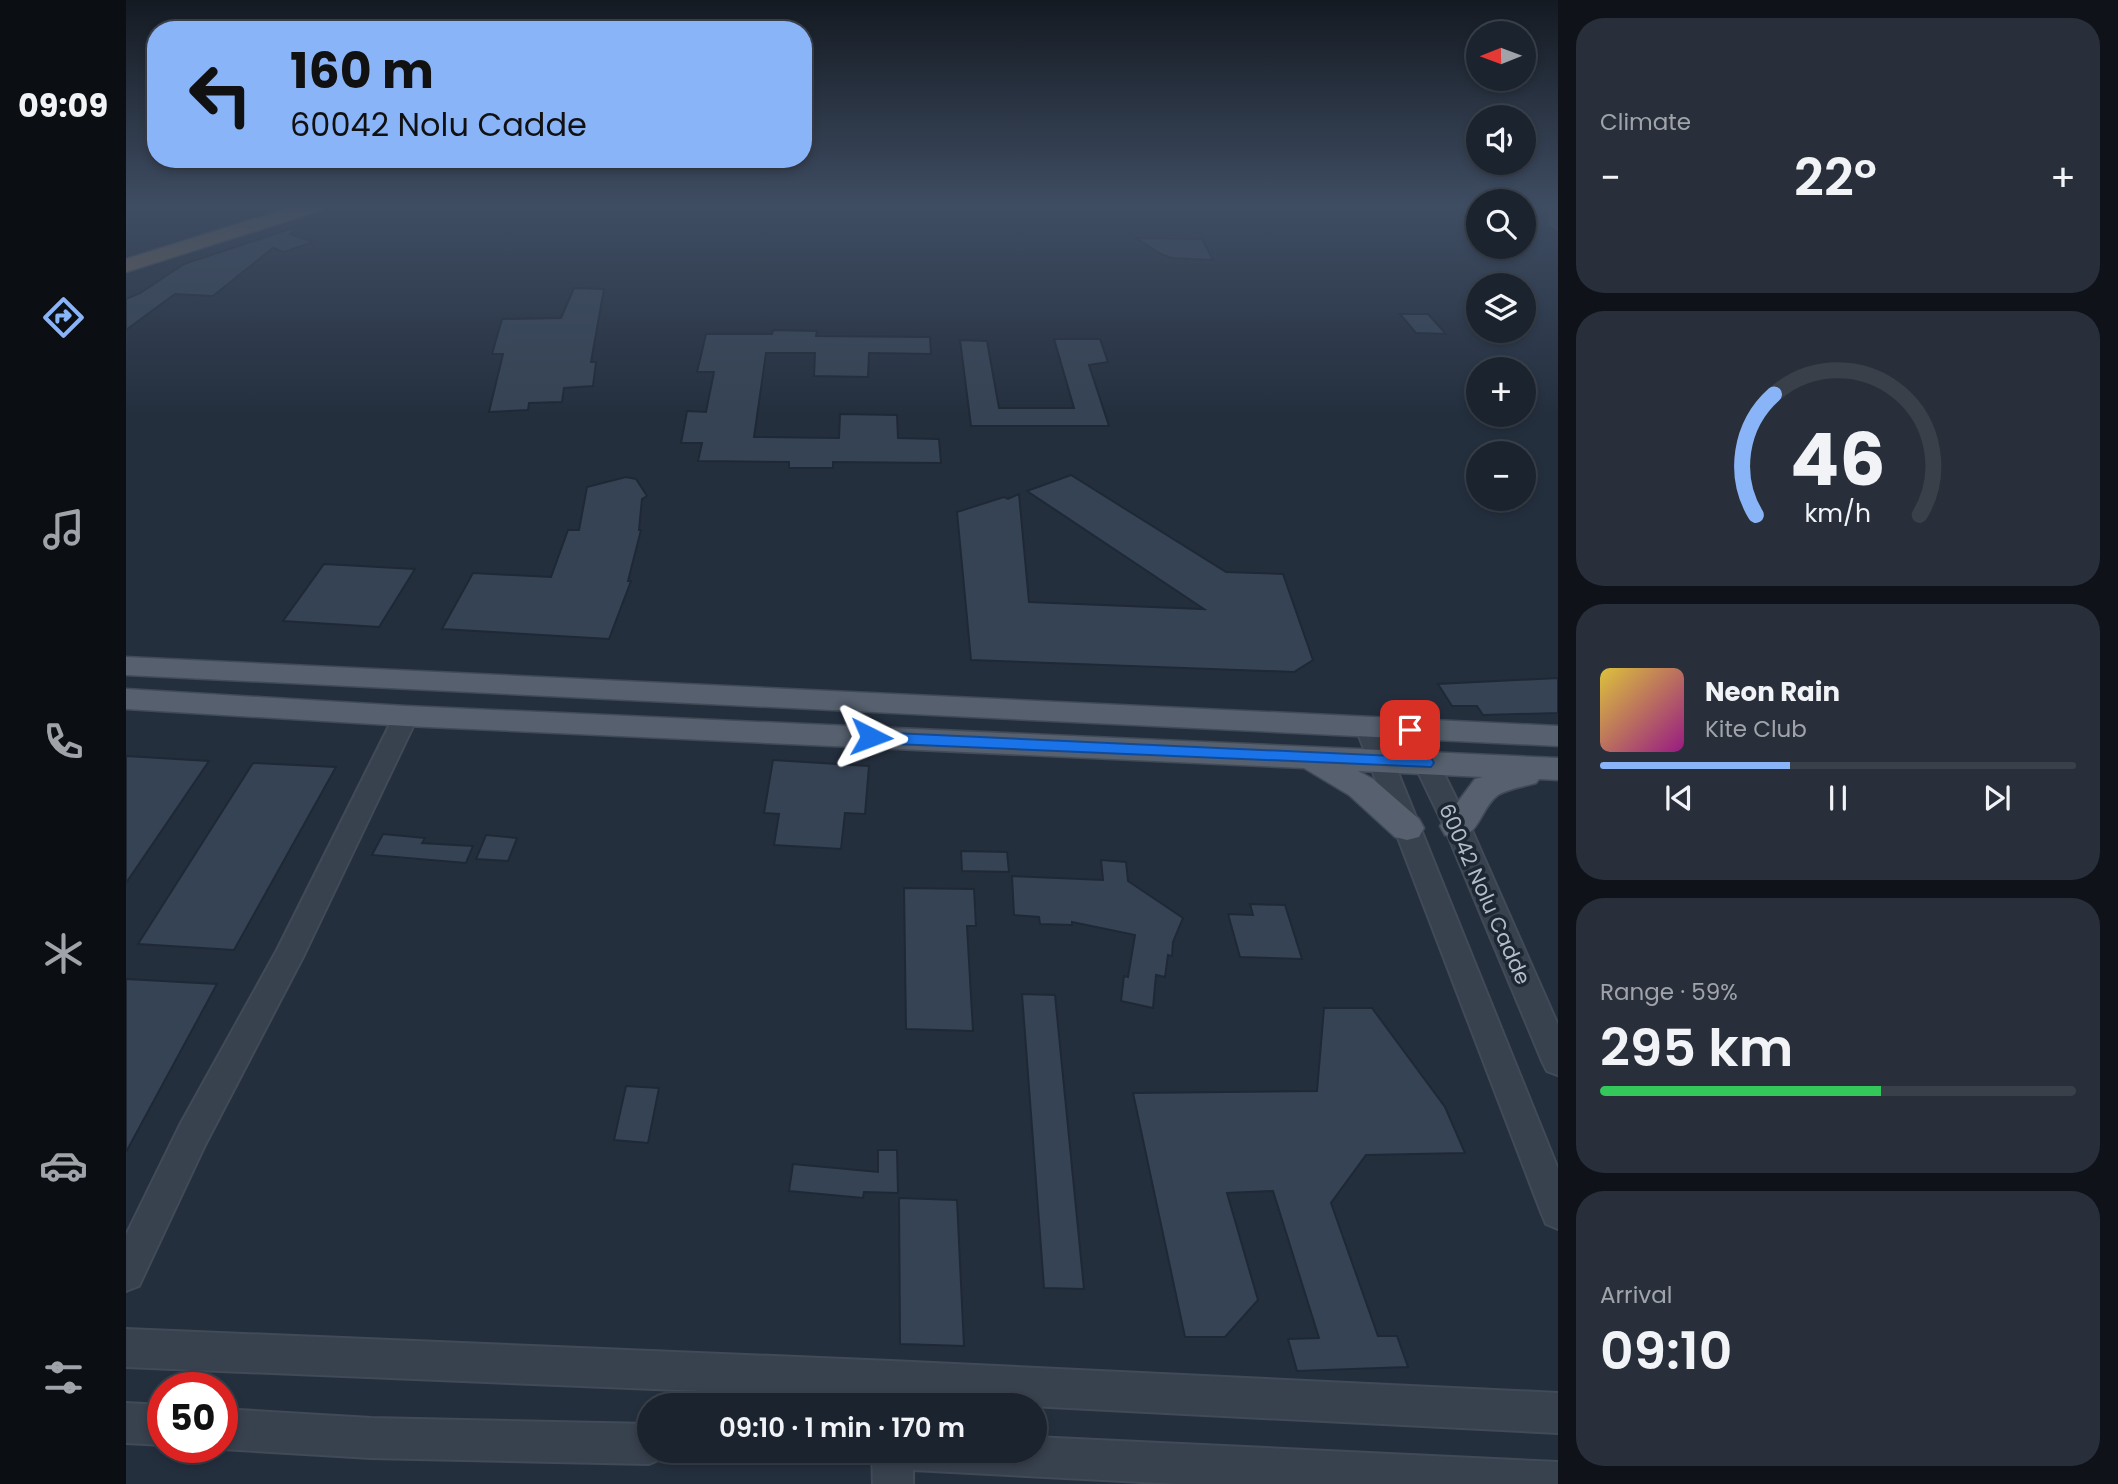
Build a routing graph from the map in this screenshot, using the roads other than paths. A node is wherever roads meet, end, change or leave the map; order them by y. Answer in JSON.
{"nodes":[{"id":1,"x":126,"y":666,"type":"edge"},
{"id":2,"x":126,"y":699,"type":"edge"},
{"id":3,"x":406,"y":716,"type":"junction"},
{"id":4,"x":1368,"y":728,"type":"junction"},
{"id":5,"x":1410,"y":730,"type":"junction"},
{"id":6,"x":1558,"y":736,"type":"edge"},
{"id":7,"x":1309,"y":757,"type":"junction"},
{"id":8,"x":1381,"y":761,"type":"junction"},
{"id":9,"x":1426,"y":763,"type":"junction"},
{"id":10,"x":1551,"y":769,"type":"edge"},
{"id":11,"x":1457,"y":826,"type":"junction"},
{"id":12,"x":1407,"y":828,"type":"junction"},
{"id":13,"x":1558,"y":1060,"type":"edge"},
{"id":14,"x":1558,"y":1212,"type":"edge"},
{"id":15,"x":126,"y":1273,"type":"edge"},
{"id":16,"x":126,"y":1348,"type":"edge"},
{"id":17,"x":891,"y":1392,"type":"edge"},
{"id":18,"x":1558,"y":1413,"type":"edge"},
{"id":19,"x":126,"y":1423,"type":"edge"},
{"id":20,"x":147,"y":1424,"type":"edge"},
{"id":21,"x":238,"y":1430,"type":"edge"},
{"id":22,"x":637,"y":1444,"type":"edge"},
{"id":23,"x":1047,"y":1457,"type":"edge"},
{"id":24,"x":892,"y":1463,"type":"edge"},
{"id":25,"x":1558,"y":1482,"type":"edge"},
{"id":26,"x":892,"y":1484,"type":"edge"}],
"edges":[{"from":1,"to":4,"type":"main road"},
{"from":2,"to":3,"type":"main road"},
{"from":3,"to":7,"type":"main road"},
{"from":3,"to":15,"type":"street"},
{"from":4,"to":5,"type":"main road"},
{"from":4,"to":8,"type":"street"},
{"from":5,"to":6,"type":"main road"},
{"from":5,"to":9,"type":"street","name":"60042 Nolu Cadde"},
{"from":7,"to":8,"type":"main road"},
{"from":7,"to":12,"type":"main road"},
{"from":8,"to":9,"type":"main road"},
{"from":8,"to":12,"type":"street"},
{"from":9,"to":10,"type":"main road"},
{"from":9,"to":11,"type":"street","name":"60042 Nolu Cadde"},
{"from":10,"to":11,"type":"main road"},
{"from":11,"to":13,"type":"street","name":"60042 Nolu Cadde"},
{"from":12,"to":14,"type":"street"},
{"from":16,"to":17,"type":"street"},
{"from":17,"to":18,"type":"street"},
{"from":19,"to":20,"type":"street"},
{"from":21,"to":22,"type":"street"},
{"from":23,"to":25,"type":"street"},
{"from":24,"to":26,"type":"street"}]}
